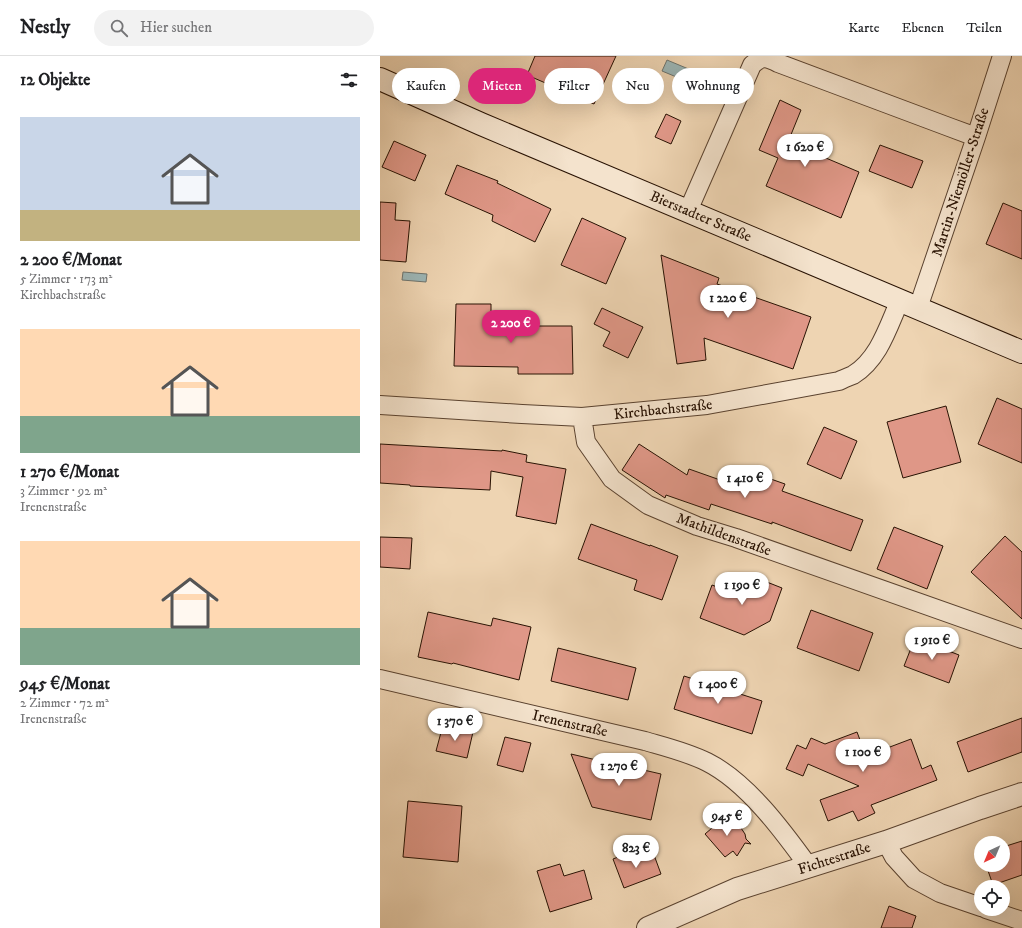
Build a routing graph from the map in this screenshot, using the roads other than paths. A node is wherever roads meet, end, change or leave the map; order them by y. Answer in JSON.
{"nodes":[{"id":1,"x":1002,"y":56,"type":"edge"},
{"id":2,"x":380,"y":80,"type":"edge"},
{"id":3,"x":976,"y":137,"type":"junction"},
{"id":4,"x":688,"y":211,"type":"junction"},
{"id":5,"x":909,"y":304,"type":"junction"},
{"id":6,"x":1022,"y":352,"type":"edge"},
{"id":7,"x":380,"y":405,"type":"edge"},
{"id":8,"x":582,"y":417,"type":"junction"},
{"id":9,"x":1022,"y":639,"type":"edge"},
{"id":10,"x":380,"y":679,"type":"edge"},
{"id":11,"x":1022,"y":794,"type":"edge"},
{"id":12,"x":886,"y":842,"type":"junction"},
{"id":13,"x":809,"y":866,"type":"junction"},
{"id":14,"x":974,"y":905,"type":"edge"},
{"id":15,"x":1007,"y":916,"type":"edge"},
{"id":16,"x":1022,"y":921,"type":"edge"},
{"id":17,"x":648,"y":928,"type":"edge"}],
"edges":[{"from":1,"to":3,"type":"street","name":"Martin-Niemöller-Straße"},
{"from":2,"to":4,"type":"main road","name":"Bierstadter Straße"},
{"from":3,"to":4,"type":"street"},
{"from":3,"to":5,"type":"street","name":"Martin-Niemöller-Straße"},
{"from":4,"to":5,"type":"main road","name":"Bierstadter Straße"},
{"from":5,"to":6,"type":"main road","name":"Bierstadter Straße"},
{"from":5,"to":8,"type":"street","name":"Kirchbachstraße"},
{"from":7,"to":8,"type":"street","name":"Kirchbachstraße"},
{"from":8,"to":9,"type":"street","name":"Mathildenstraße"},
{"from":10,"to":13,"type":"street","name":"Irenenstraße"},
{"from":11,"to":12,"type":"main road","name":"Fichtestraße"},
{"from":12,"to":13,"type":"main road","name":"Fichtestraße"},
{"from":12,"to":14,"type":"street"},
{"from":13,"to":17,"type":"main road","name":"Fichtestraße"},
{"from":15,"to":16,"type":"street"}]}
